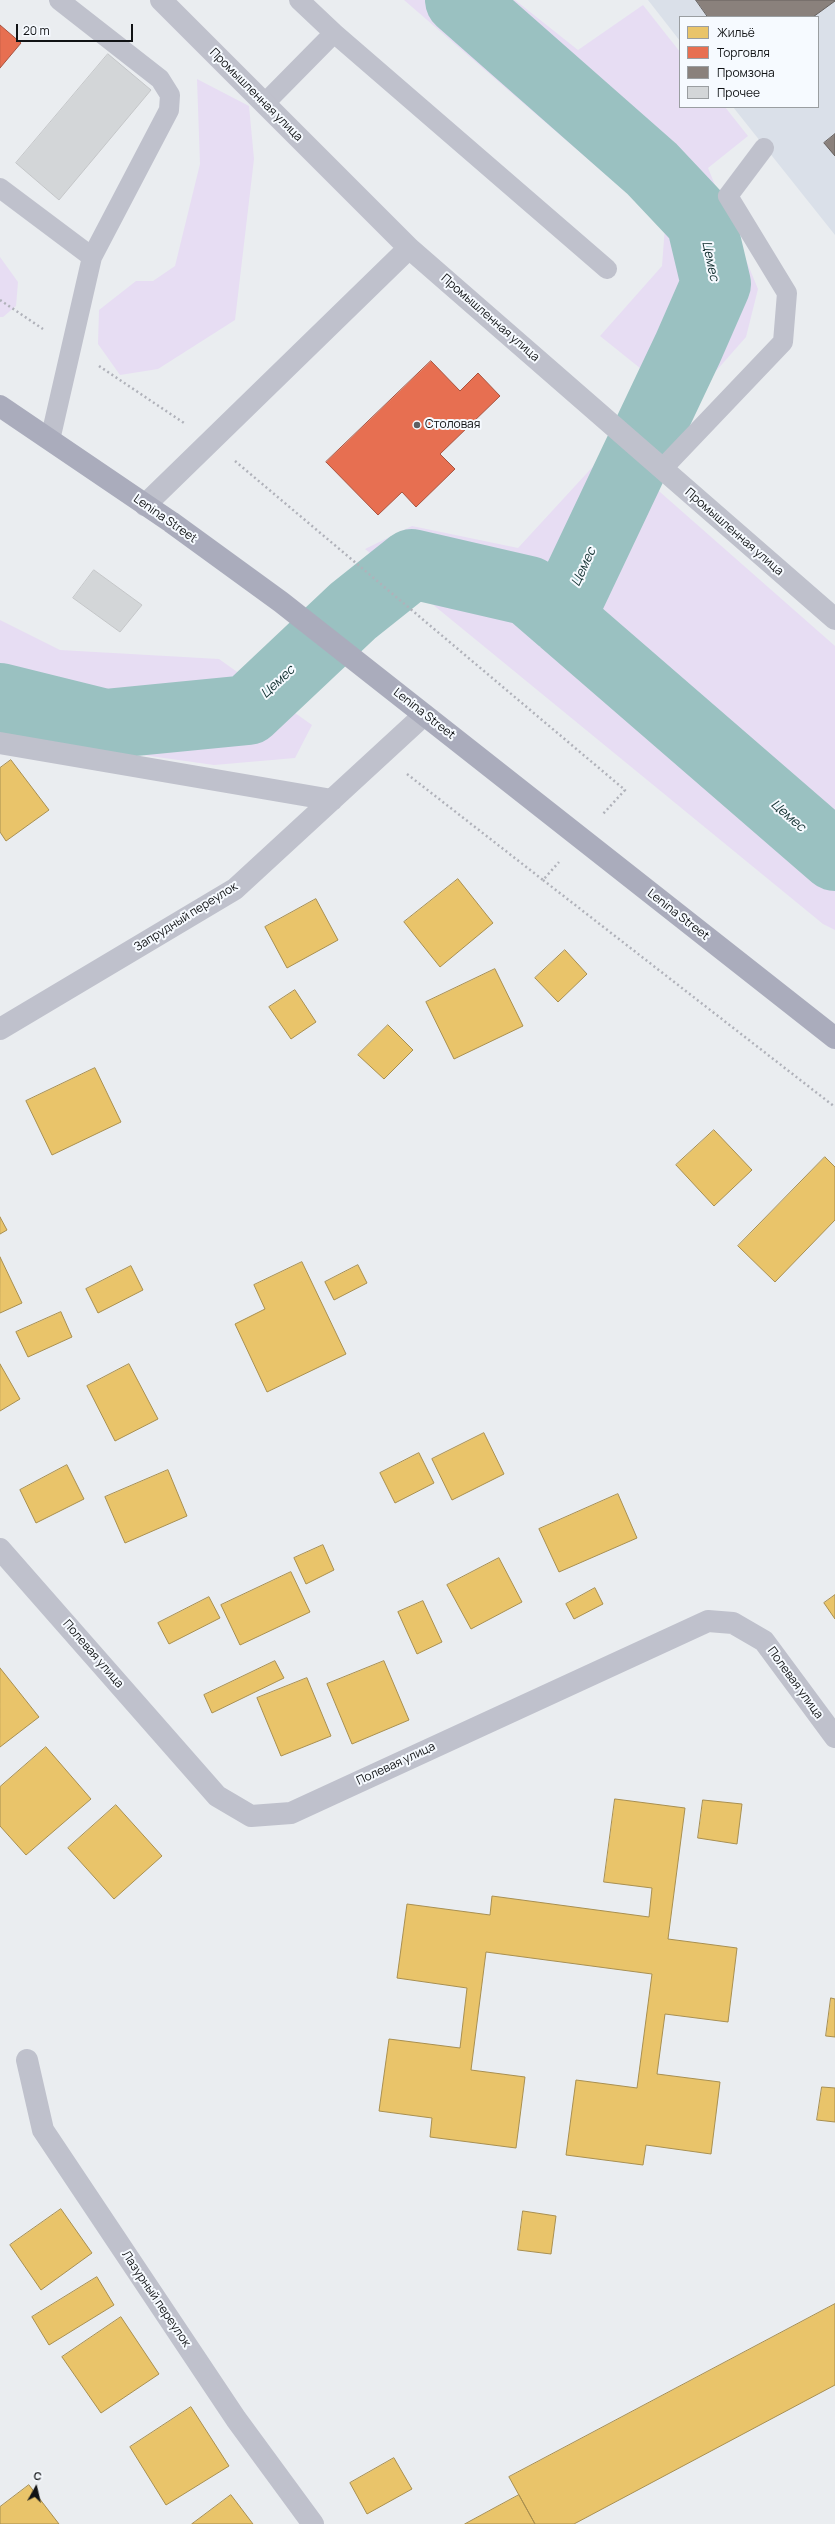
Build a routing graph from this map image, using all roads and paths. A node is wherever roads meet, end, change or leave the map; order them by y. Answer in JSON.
{"nodes":[{"id":1,"x":59,"y":0,"type":"edge"},
{"id":2,"x":161,"y":0,"type":"edge"},
{"id":3,"x":299,"y":0,"type":"edge"},
{"id":4,"x":334,"y":33,"type":"junction"},
{"id":5,"x":265,"y":103,"type":"junction"},
{"id":6,"x":764,"y":148,"type":"dead end"},
{"id":7,"x":0,"y":188,"type":"edge"},
{"id":8,"x":409,"y":248,"type":"junction"},
{"id":9,"x":92,"y":257,"type":"junction"},
{"id":10,"x":606,"y":269,"type":"dead end"},
{"id":11,"x":0,"y":300,"type":"edge"},
{"id":12,"x":72,"y":347,"type":"junction"},
{"id":13,"x":0,"y":406,"type":"edge"},
{"id":14,"x":50,"y":440,"type":"junction"},
{"id":15,"x":210,"y":441,"type":"junction"},
{"id":16,"x":662,"y":469,"type":"junction"},
{"id":17,"x":145,"y":505,"type":"junction"},
{"id":18,"x":835,"y":619,"type":"edge"},
{"id":19,"x":427,"y":623,"type":"dead end"},
{"id":20,"x":424,"y":714,"type":"junction"},
{"id":21,"x":0,"y":743,"type":"edge"},
{"id":22,"x":332,"y":800,"type":"junction"},
{"id":23,"x":544,"y":880,"type":"dead end"},
{"id":24,"x":0,"y":1029,"type":"edge"},
{"id":25,"x":835,"y":1038,"type":"edge"},
{"id":26,"x":835,"y":1108,"type":"edge"},
{"id":27,"x":0,"y":1550,"type":"edge"},
{"id":28,"x":835,"y":1738,"type":"edge"},
{"id":29,"x":27,"y":2060,"type":"dead end"},
{"id":30,"x":313,"y":2524,"type":"edge"}],
"edges":[{"from":1,"to":9,"type":"lane"},
{"from":2,"to":5,"type":"street","name":"Промышленная улица"},
{"from":3,"to":4,"type":"lane"},
{"from":4,"to":5,"type":"lane"},
{"from":4,"to":10,"type":"lane"},
{"from":5,"to":8,"type":"street","name":"Промышленная улица"},
{"from":6,"to":16,"type":"lane"},
{"from":7,"to":9,"type":"lane"},
{"from":8,"to":15,"type":"street"},
{"from":8,"to":16,"type":"street","name":"Промышленная улица"},
{"from":9,"to":12,"type":"lane"},
{"from":11,"to":12,"type":"path"},
{"from":12,"to":14,"type":"lane"},
{"from":12,"to":15,"type":"path"},
{"from":13,"to":14,"type":"highway","name":"Lenina Street"},
{"from":14,"to":17,"type":"highway","name":"Lenina Street"},
{"from":15,"to":17,"type":"street"},
{"from":15,"to":19,"type":"path"},
{"from":16,"to":18,"type":"street","name":"Промышленная улица"},
{"from":17,"to":20,"type":"highway","name":"Lenina Street"},
{"from":20,"to":22,"type":"street","name":"Запрудный переулок"},
{"from":20,"to":25,"type":"highway","name":"Lenina Street"},
{"from":21,"to":22,"type":"street"},
{"from":22,"to":24,"type":"street","name":"Запрудный переулок"},
{"from":23,"to":26,"type":"path"},
{"from":27,"to":28,"type":"street","name":"Полевая улица"},
{"from":29,"to":30,"type":"street","name":"Лазурный переулок"}]}
